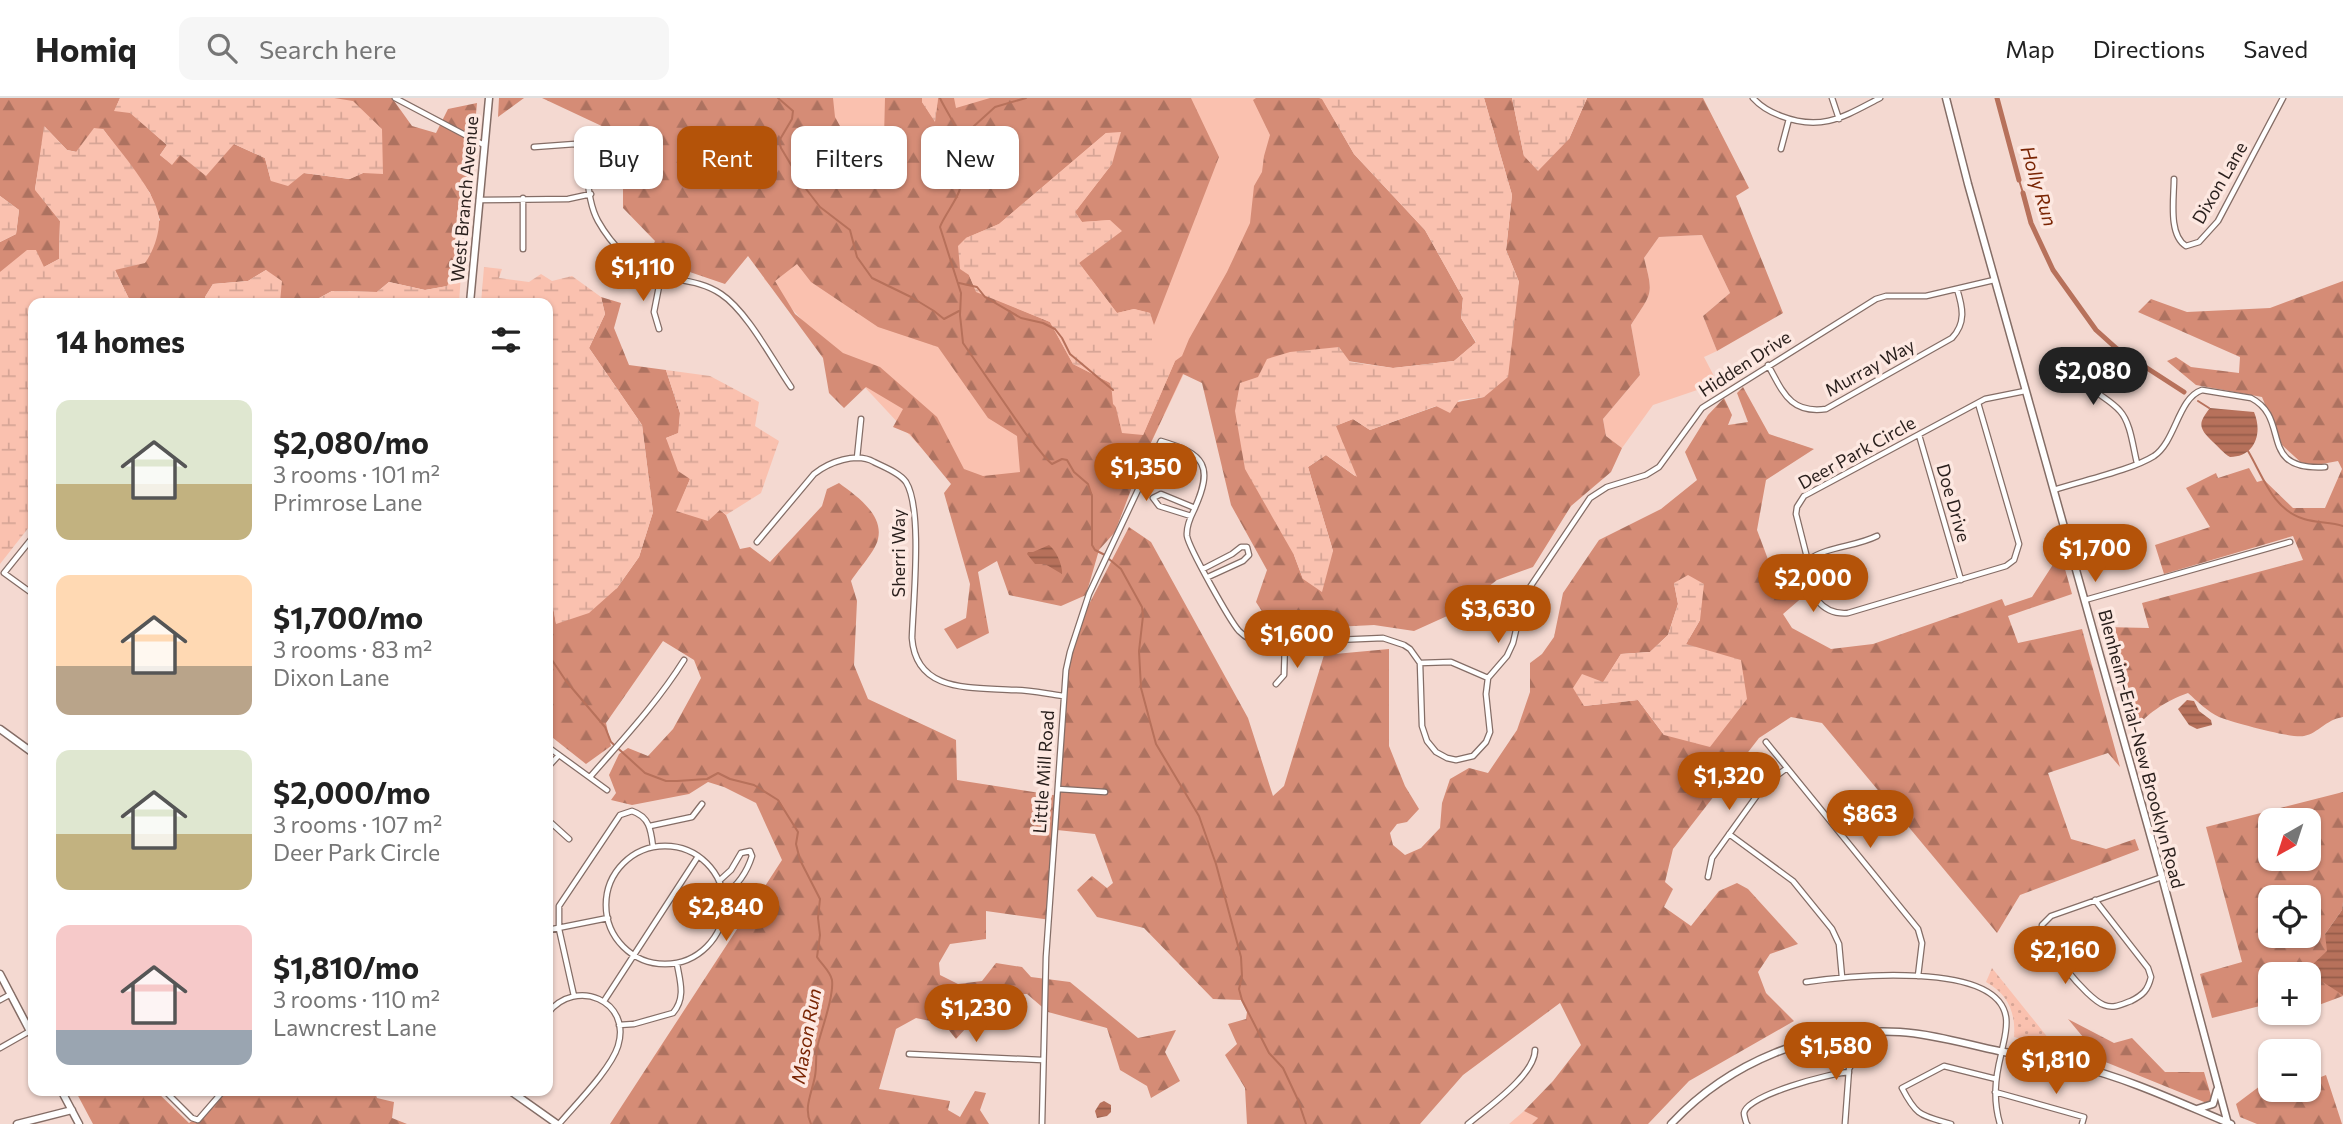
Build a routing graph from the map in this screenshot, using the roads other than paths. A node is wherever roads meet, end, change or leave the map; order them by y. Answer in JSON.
{"nodes":[{"id":1,"x":395,"y":98,"type":"edge"},
{"id":2,"x":488,"y":98,"type":"edge"},
{"id":3,"x":1753,"y":98,"type":"edge"},
{"id":4,"x":1832,"y":98,"type":"edge"},
{"id":5,"x":1880,"y":98,"type":"edge"},
{"id":6,"x":1946,"y":98,"type":"edge"},
{"id":7,"x":2283,"y":98,"type":"edge"},
{"id":8,"x":1789,"y":119,"type":"junction"},
{"id":9,"x":1839,"y":120,"type":"junction"},
{"id":10,"x":485,"y":146,"type":"junction"},
{"id":11,"x":534,"y":147,"type":"dead end"},
{"id":12,"x":1781,"y":149,"type":"dead end"},
{"id":13,"x":2174,"y":179,"type":"dead end"},
{"id":14,"x":591,"y":194,"type":"junction"},
{"id":15,"x":523,"y":198,"type":"junction"},
{"id":16,"x":479,"y":200,"type":"junction"},
{"id":17,"x":523,"y":249,"type":"dead end"},
{"id":18,"x":661,"y":276,"type":"junction"},
{"id":19,"x":1994,"y":280,"type":"junction"},
{"id":20,"x":1957,"y":289,"type":"junction"},
{"id":21,"x":470,"y":298,"type":"edge"},
{"id":22,"x":659,"y":329,"type":"dead end"},
{"id":23,"x":2085,"y":352,"type":"dead end"},
{"id":24,"x":1768,"y":365,"type":"junction"},
{"id":25,"x":791,"y":387,"type":"dead end"},
{"id":26,"x":2025,"y":391,"type":"junction"},
{"id":27,"x":1978,"y":403,"type":"junction"},
{"id":28,"x":861,"y":419,"type":"dead end"},
{"id":29,"x":1919,"y":435,"type":"junction"},
{"id":30,"x":857,"y":458,"type":"junction"},
{"id":31,"x":2137,"y":463,"type":"junction"},
{"id":32,"x":2325,"y":467,"type":"dead end"},
{"id":33,"x":2054,"y":490,"type":"junction"},
{"id":34,"x":1195,"y":508,"type":"junction"},
{"id":35,"x":1191,"y":516,"type":"junction"},
{"id":36,"x":1877,"y":537,"type":"dead end"},
{"id":37,"x":757,"y":542,"type":"dead end"},
{"id":38,"x":2290,"y":542,"type":"dead end"},
{"id":39,"x":28,"y":543,"type":"edge"},
{"id":40,"x":1808,"y":560,"type":"junction"},
{"id":41,"x":1203,"y":569,"type":"junction"},
{"id":42,"x":1208,"y":577,"type":"junction"},
{"id":43,"x":1961,"y":580,"type":"junction"},
{"id":44,"x":28,"y":590,"type":"edge"},
{"id":45,"x":2085,"y":600,"type":"junction"},
{"id":46,"x":1286,"y":642,"type":"junction"},
{"id":47,"x":684,"y":660,"type":"dead end"},
{"id":48,"x":1420,"y":663,"type":"junction"},
{"id":49,"x":1489,"y":678,"type":"junction"},
{"id":50,"x":1276,"y":684,"type":"dead end"},
{"id":51,"x":1063,"y":696,"type":"junction"},
{"id":52,"x":0,"y":729,"type":"edge"},
{"id":53,"x":1766,"y":742,"type":"dead end"},
{"id":54,"x":28,"y":749,"type":"edge"},
{"id":55,"x":553,"y":751,"type":"edge"},
{"id":56,"x":558,"y":755,"type":"junction"},
{"id":57,"x":553,"y":761,"type":"edge"},
{"id":58,"x":1787,"y":768,"type":"junction"},
{"id":59,"x":590,"y":777,"type":"junction"},
{"id":60,"x":1058,"y":789,"type":"junction"},
{"id":61,"x":607,"y":790,"type":"dead end"},
{"id":62,"x":1105,"y":792,"type":"dead end"},
{"id":63,"x":702,"y":804,"type":"dead end"},
{"id":64,"x":553,"y":825,"type":"edge"},
{"id":65,"x":650,"y":826,"type":"junction"},
{"id":66,"x":1729,"y":834,"type":"junction"},
{"id":67,"x":569,"y":839,"type":"dead end"},
{"id":68,"x":653,"y":847,"type":"junction"},
{"id":69,"x":697,"y":858,"type":"junction"},
{"id":70,"x":1708,"y":877,"type":"dead end"},
{"id":71,"x":2162,"y":877,"type":"junction"},
{"id":72,"x":719,"y":881,"type":"junction"},
{"id":73,"x":723,"y":894,"type":"junction"},
{"id":74,"x":2095,"y":900,"type":"junction"},
{"id":75,"x":608,"y":918,"type":"junction"},
{"id":76,"x":559,"y":929,"type":"junction"},
{"id":77,"x":553,"y":930,"type":"edge"},
{"id":78,"x":633,"y":956,"type":"junction"},
{"id":79,"x":677,"y":964,"type":"junction"},
{"id":80,"x":0,"y":974,"type":"edge"},
{"id":81,"x":1918,"y":976,"type":"junction"},
{"id":82,"x":1842,"y":977,"type":"junction"},
{"id":83,"x":1806,"y":982,"type":"dead end"},
{"id":84,"x":11,"y":995,"type":"junction"},
{"id":85,"x":574,"y":996,"type":"junction"},
{"id":86,"x":0,"y":1000,"type":"edge"},
{"id":87,"x":604,"y":1001,"type":"junction"},
{"id":88,"x":553,"y":1008,"type":"edge"},
{"id":89,"x":619,"y":1026,"type":"junction"},
{"id":90,"x":28,"y":1027,"type":"edge"},
{"id":91,"x":28,"y":1036,"type":"edge"},
{"id":92,"x":0,"y":1048,"type":"edge"},
{"id":93,"x":1535,"y":1050,"type":"dead end"},
{"id":94,"x":2001,"y":1052,"type":"junction"},
{"id":95,"x":909,"y":1054,"type":"dead end"},
{"id":96,"x":1857,"y":1055,"type":"dead end"},
{"id":97,"x":1042,"y":1060,"type":"junction"},
{"id":98,"x":1849,"y":1072,"type":"junction"},
{"id":99,"x":2216,"y":1078,"type":"junction"},
{"id":100,"x":1996,"y":1079,"type":"junction"},
{"id":101,"x":1995,"y":1092,"type":"junction"},
{"id":102,"x":64,"y":1096,"type":"edge"},
{"id":103,"x":170,"y":1096,"type":"edge"},
{"id":104,"x":219,"y":1096,"type":"edge"},
{"id":105,"x":518,"y":1096,"type":"edge"},
{"id":106,"x":2195,"y":1109,"type":"junction"},
{"id":107,"x":72,"y":1111,"type":"junction"},
{"id":108,"x":19,"y":1124,"type":"edge"},
{"id":109,"x":79,"y":1124,"type":"edge"},
{"id":110,"x":558,"y":1124,"type":"edge"},
{"id":111,"x":1042,"y":1124,"type":"edge"},
{"id":112,"x":1468,"y":1124,"type":"edge"},
{"id":113,"x":1671,"y":1124,"type":"edge"},
{"id":114,"x":1747,"y":1124,"type":"edge"},
{"id":115,"x":1845,"y":1124,"type":"edge"},
{"id":116,"x":1951,"y":1124,"type":"edge"},
{"id":117,"x":2000,"y":1124,"type":"edge"},
{"id":118,"x":2082,"y":1124,"type":"edge"},
{"id":119,"x":2229,"y":1124,"type":"edge"}],
"edges":[{"from":1,"to":10,"type":"street"},
{"from":2,"to":10,"type":"main road","name":"West Branch Avenue"},
{"from":3,"to":8,"type":"street"},
{"from":4,"to":9,"type":"street"},
{"from":5,"to":9,"type":"street"},
{"from":6,"to":19,"type":"main road","name":"Blenheim-Erial-New Brooklyn Road"},
{"from":7,"to":13,"type":"street","name":"Dixon Lane"},
{"from":8,"to":9,"type":"street"},
{"from":8,"to":12,"type":"street"},
{"from":10,"to":16,"type":"main road","name":"West Branch Avenue"},
{"from":11,"to":14,"type":"street"},
{"from":14,"to":15,"type":"street"},
{"from":14,"to":18,"type":"street"},
{"from":15,"to":16,"type":"street"},
{"from":15,"to":17,"type":"street"},
{"from":16,"to":21,"type":"main road","name":"West Branch Avenue"},
{"from":18,"to":22,"type":"street"},
{"from":18,"to":25,"type":"street"},
{"from":19,"to":20,"type":"street","name":"Hidden Drive"},
{"from":19,"to":26,"type":"main road","name":"Blenheim-Erial-New Brooklyn Road"},
{"from":20,"to":24,"type":"street","name":"Hidden Drive"},
{"from":20,"to":24,"type":"street","name":"Murray Way"},
{"from":23,"to":31,"type":"street"},
{"from":24,"to":49,"type":"street","name":"Hidden Drive"},
{"from":26,"to":27,"type":"street","name":"Deer Park Circle"},
{"from":26,"to":33,"type":"main road","name":"Blenheim-Erial-New Brooklyn Road"},
{"from":27,"to":29,"type":"street","name":"Deer Park Circle"},
{"from":27,"to":43,"type":"street","name":"Deer Park Circle"},
{"from":28,"to":30,"type":"street"},
{"from":29,"to":40,"type":"street","name":"Deer Park Circle"},
{"from":29,"to":43,"type":"street","name":"Doe Drive"},
{"from":30,"to":37,"type":"street"},
{"from":30,"to":51,"type":"street","name":"Sherri Way"},
{"from":31,"to":32,"type":"street"},
{"from":31,"to":33,"type":"street"},
{"from":33,"to":45,"type":"main road","name":"Blenheim-Erial-New Brooklyn Road"},
{"from":34,"to":35,"type":"street"},
{"from":34,"to":35,"type":"street"},
{"from":34,"to":51,"type":"street","name":"Little Mill Road"},
{"from":35,"to":41,"type":"street"},
{"from":36,"to":40,"type":"street"},
{"from":38,"to":45,"type":"street"},
{"from":39,"to":44,"type":"street"},
{"from":40,"to":43,"type":"street","name":"Deer Park Circle"},
{"from":41,"to":42,"type":"street"},
{"from":41,"to":42,"type":"street"},
{"from":42,"to":46,"type":"street"},
{"from":45,"to":71,"type":"main road","name":"Blenheim-Erial-New Brooklyn Road"},
{"from":46,"to":48,"type":"street"},
{"from":46,"to":50,"type":"street"},
{"from":47,"to":59,"type":"street"},
{"from":48,"to":49,"type":"street"},
{"from":48,"to":49,"type":"street"},
{"from":51,"to":60,"type":"street","name":"Little Mill Road"},
{"from":52,"to":54,"type":"main road"},
{"from":53,"to":58,"type":"street"},
{"from":55,"to":56,"type":"street"},
{"from":56,"to":57,"type":"street"},
{"from":56,"to":59,"type":"street"},
{"from":58,"to":66,"type":"street"},
{"from":58,"to":81,"type":"street"},
{"from":59,"to":61,"type":"street"},
{"from":60,"to":62,"type":"street"},
{"from":60,"to":97,"type":"street","name":"Little Mill Road"},
{"from":63,"to":65,"type":"street"},
{"from":64,"to":67,"type":"street"},
{"from":65,"to":68,"type":"street"},
{"from":65,"to":76,"type":"street"},
{"from":66,"to":70,"type":"street"},
{"from":66,"to":82,"type":"street"},
{"from":68,"to":69,"type":"street"},
{"from":68,"to":75,"type":"street"},
{"from":69,"to":72,"type":"street"},
{"from":69,"to":78,"type":"street"},
{"from":71,"to":74,"type":"street"},
{"from":71,"to":99,"type":"main road","name":"Blenheim-Erial-New Brooklyn Road"},
{"from":72,"to":73,"type":"street"},
{"from":72,"to":73,"type":"street"},
{"from":73,"to":79,"type":"street"},
{"from":74,"to":74,"type":"street"},
{"from":75,"to":76,"type":"street"},
{"from":75,"to":78,"type":"street"},
{"from":76,"to":77,"type":"street"},
{"from":76,"to":85,"type":"street"},
{"from":78,"to":79,"type":"street"},
{"from":78,"to":87,"type":"street"},
{"from":79,"to":89,"type":"street"},
{"from":80,"to":84,"type":"main road"},
{"from":81,"to":82,"type":"street"},
{"from":81,"to":94,"type":"street"},
{"from":82,"to":83,"type":"street"},
{"from":84,"to":86,"type":"street"},
{"from":84,"to":90,"type":"main road"},
{"from":85,"to":87,"type":"street"},
{"from":85,"to":88,"type":"street"},
{"from":87,"to":89,"type":"street"},
{"from":89,"to":110,"type":"street"},
{"from":91,"to":92,"type":"street"},
{"from":93,"to":112,"type":"street"},
{"from":94,"to":100,"type":"street"},
{"from":94,"to":106,"type":"main road"},
{"from":94,"to":113,"type":"main road"},
{"from":95,"to":97,"type":"street"},
{"from":96,"to":98,"type":"street"},
{"from":97,"to":111,"type":"street","name":"Little Mill Road"},
{"from":98,"to":114,"type":"street"},
{"from":98,"to":115,"type":"street"},
{"from":99,"to":106,"type":"main road"},
{"from":99,"to":119,"type":"main road","name":"Blenheim-Erial-New Brooklyn Road"},
{"from":100,"to":101,"type":"street"},
{"from":100,"to":116,"type":"street"},
{"from":101,"to":117,"type":"street"},
{"from":101,"to":118,"type":"street"},
{"from":102,"to":107,"type":"main road"},
{"from":103,"to":104,"type":"street"},
{"from":105,"to":110,"type":"main road"},
{"from":106,"to":119,"type":"main road"},
{"from":107,"to":108,"type":"main road"},
{"from":107,"to":109,"type":"main road"}]}
